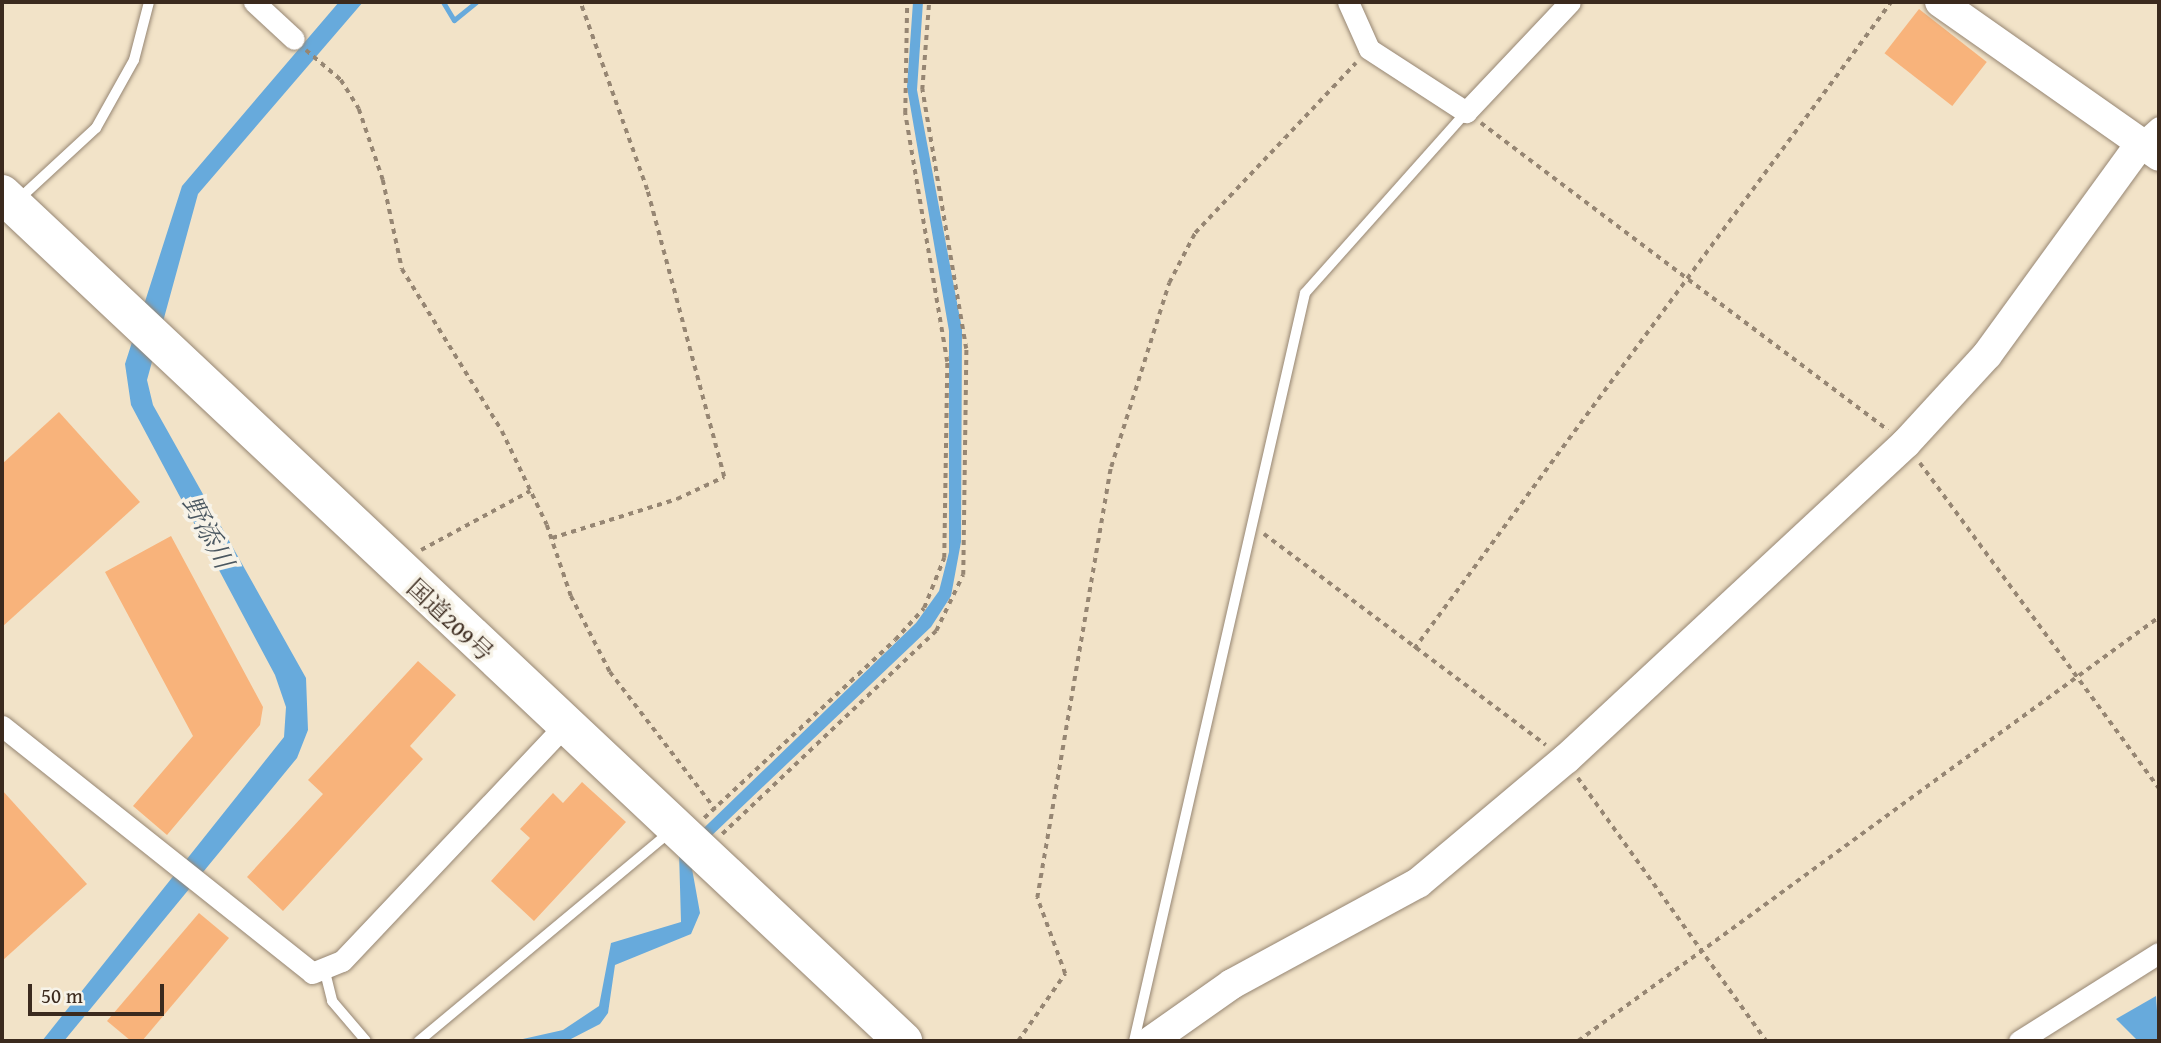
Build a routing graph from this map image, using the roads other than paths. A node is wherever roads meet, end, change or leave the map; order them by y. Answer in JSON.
{"nodes":[{"id":1,"x":149,"y":2,"type":"edge"},
{"id":2,"x":254,"y":2,"type":"edge"},
{"id":3,"x":1348,"y":2,"type":"edge"},
{"id":4,"x":1570,"y":2,"type":"edge"},
{"id":5,"x":1940,"y":2,"type":"edge"},
{"id":6,"x":295,"y":39,"type":"road end"},
{"id":7,"x":1466,"y":112,"type":"junction"},
{"id":8,"x":2153,"y":142,"type":"edge"},
{"id":9,"x":5,"y":203,"type":"edge"},
{"id":10,"x":2,"y":726,"type":"edge"},
{"id":11,"x":564,"y":726,"type":"junction"},
{"id":12,"x":692,"y":841,"type":"junction"},
{"id":13,"x":2159,"y":953,"type":"edge"},
{"id":14,"x":324,"y":968,"type":"junction"},
{"id":15,"x":366,"y":1041,"type":"edge"},
{"id":16,"x":419,"y":1041,"type":"edge"},
{"id":17,"x":902,"y":1041,"type":"edge"},
{"id":18,"x":1134,"y":1041,"type":"edge"},
{"id":19,"x":1151,"y":1041,"type":"edge"},
{"id":20,"x":2019,"y":1041,"type":"edge"}],
"edges":[{"from":1,"to":9,"type":"lane"},
{"from":2,"to":6,"type":"street"},
{"from":3,"to":7,"type":"street"},
{"from":4,"to":7,"type":"street"},
{"from":5,"to":8,"type":"street"},
{"from":7,"to":18,"type":"lane"},
{"from":8,"to":19,"type":"street"},
{"from":9,"to":11,"type":"highway","name":"国道209号"},
{"from":10,"to":14,"type":"street"},
{"from":11,"to":12,"type":"highway","name":"国道209号"},
{"from":11,"to":14,"type":"street"},
{"from":12,"to":16,"type":"lane"},
{"from":12,"to":17,"type":"highway","name":"国道209号"},
{"from":13,"to":20,"type":"street"},
{"from":14,"to":15,"type":"lane"}]}
